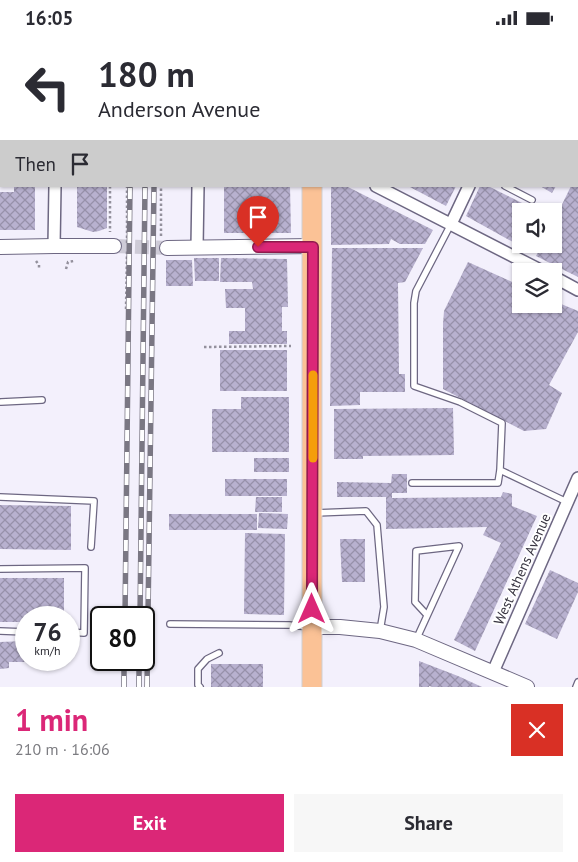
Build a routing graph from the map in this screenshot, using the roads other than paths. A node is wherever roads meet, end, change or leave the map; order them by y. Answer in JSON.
{"nodes":[{"id":1,"x":55,"y":187,"type":"edge"},
{"id":2,"x":198,"y":187,"type":"edge"},
{"id":3,"x":312,"y":187,"type":"edge"},
{"id":4,"x":378,"y":187,"type":"edge"},
{"id":5,"x":469,"y":187,"type":"edge"},
{"id":6,"x":508,"y":187,"type":"edge"},
{"id":7,"x":532,"y":200,"type":"dead end"},
{"id":8,"x":451,"y":224,"type":"junction"},
{"id":9,"x":164,"y":242,"type":"tunnel mouth"},
{"id":10,"x":54,"y":246,"type":"junction"},
{"id":11,"x":112,"y":246,"type":"tunnel mouth"},
{"id":12,"x":0,"y":247,"type":"edge"},
{"id":13,"x":197,"y":247,"type":"junction"},
{"id":14,"x":313,"y":247,"type":"junction"},
{"id":15,"x":527,"y":263,"type":"edge"},
{"id":16,"x":562,"y":281,"type":"edge"},
{"id":17,"x":578,"y":290,"type":"edge"},
{"id":18,"x":42,"y":400,"type":"dead end"},
{"id":19,"x":1,"y":402,"type":"edge"},
{"id":20,"x":500,"y":470,"type":"junction"},
{"id":21,"x":578,"y":478,"type":"edge"},
{"id":22,"x":412,"y":483,"type":"dead end"},
{"id":23,"x":0,"y":497,"type":"edge"},
{"id":24,"x":567,"y":502,"type":"junction"},
{"id":25,"x":313,"y":513,"type":"junction"},
{"id":26,"x":92,"y":547,"type":"dead end"},
{"id":27,"x":0,"y":569,"type":"edge"},
{"id":28,"x":427,"y":615,"type":"junction"},
{"id":29,"x":170,"y":624,"type":"dead end"},
{"id":30,"x":312,"y":627,"type":"junction"},
{"id":31,"x":0,"y":631,"type":"edge"},
{"id":32,"x":380,"y":631,"type":"junction"},
{"id":33,"x":15,"y":632,"type":"edge"},
{"id":34,"x":80,"y":633,"type":"edge"},
{"id":35,"x":416,"y":640,"type":"junction"},
{"id":36,"x":219,"y":653,"type":"dead end"},
{"id":37,"x":493,"y":671,"type":"junction"},
{"id":38,"x":578,"y":682,"type":"edge"},
{"id":39,"x":200,"y":687,"type":"edge"},
{"id":40,"x":312,"y":687,"type":"edge"},
{"id":41,"x":527,"y":687,"type":"edge"},
{"id":42,"x":576,"y":687,"type":"edge"}],
"edges":[{"from":1,"to":10,"type":"street"},
{"from":2,"to":13,"type":"street"},
{"from":3,"to":14,"type":"highway"},
{"from":4,"to":8,"type":"street"},
{"from":5,"to":8,"type":"street"},
{"from":6,"to":7,"type":"lane"},
{"from":8,"to":15,"type":"street"},
{"from":8,"to":20,"type":"lane"},
{"from":9,"to":13,"type":"street"},
{"from":10,"to":11,"type":"street"},
{"from":10,"to":12,"type":"street"},
{"from":13,"to":14,"type":"street"},
{"from":14,"to":25,"type":"highway"},
{"from":16,"to":17,"type":"street"},
{"from":18,"to":19,"type":"lane"},
{"from":20,"to":22,"type":"lane"},
{"from":20,"to":24,"type":"lane"},
{"from":21,"to":24,"type":"street","name":"West Athens Avenue"},
{"from":23,"to":26,"type":"lane"},
{"from":24,"to":37,"type":"street","name":"West Athens Avenue"},
{"from":25,"to":30,"type":"highway"},
{"from":25,"to":32,"type":"lane"},
{"from":27,"to":34,"type":"lane"},
{"from":28,"to":28,"type":"lane"},
{"from":28,"to":35,"type":"lane"},
{"from":29,"to":30,"type":"lane"},
{"from":30,"to":32,"type":"street"},
{"from":30,"to":40,"type":"highway"},
{"from":31,"to":33,"type":"lane"},
{"from":32,"to":35,"type":"street"},
{"from":35,"to":37,"type":"street"},
{"from":36,"to":39,"type":"lane"},
{"from":37,"to":41,"type":"street"},
{"from":38,"to":42,"type":"lane"}]}
